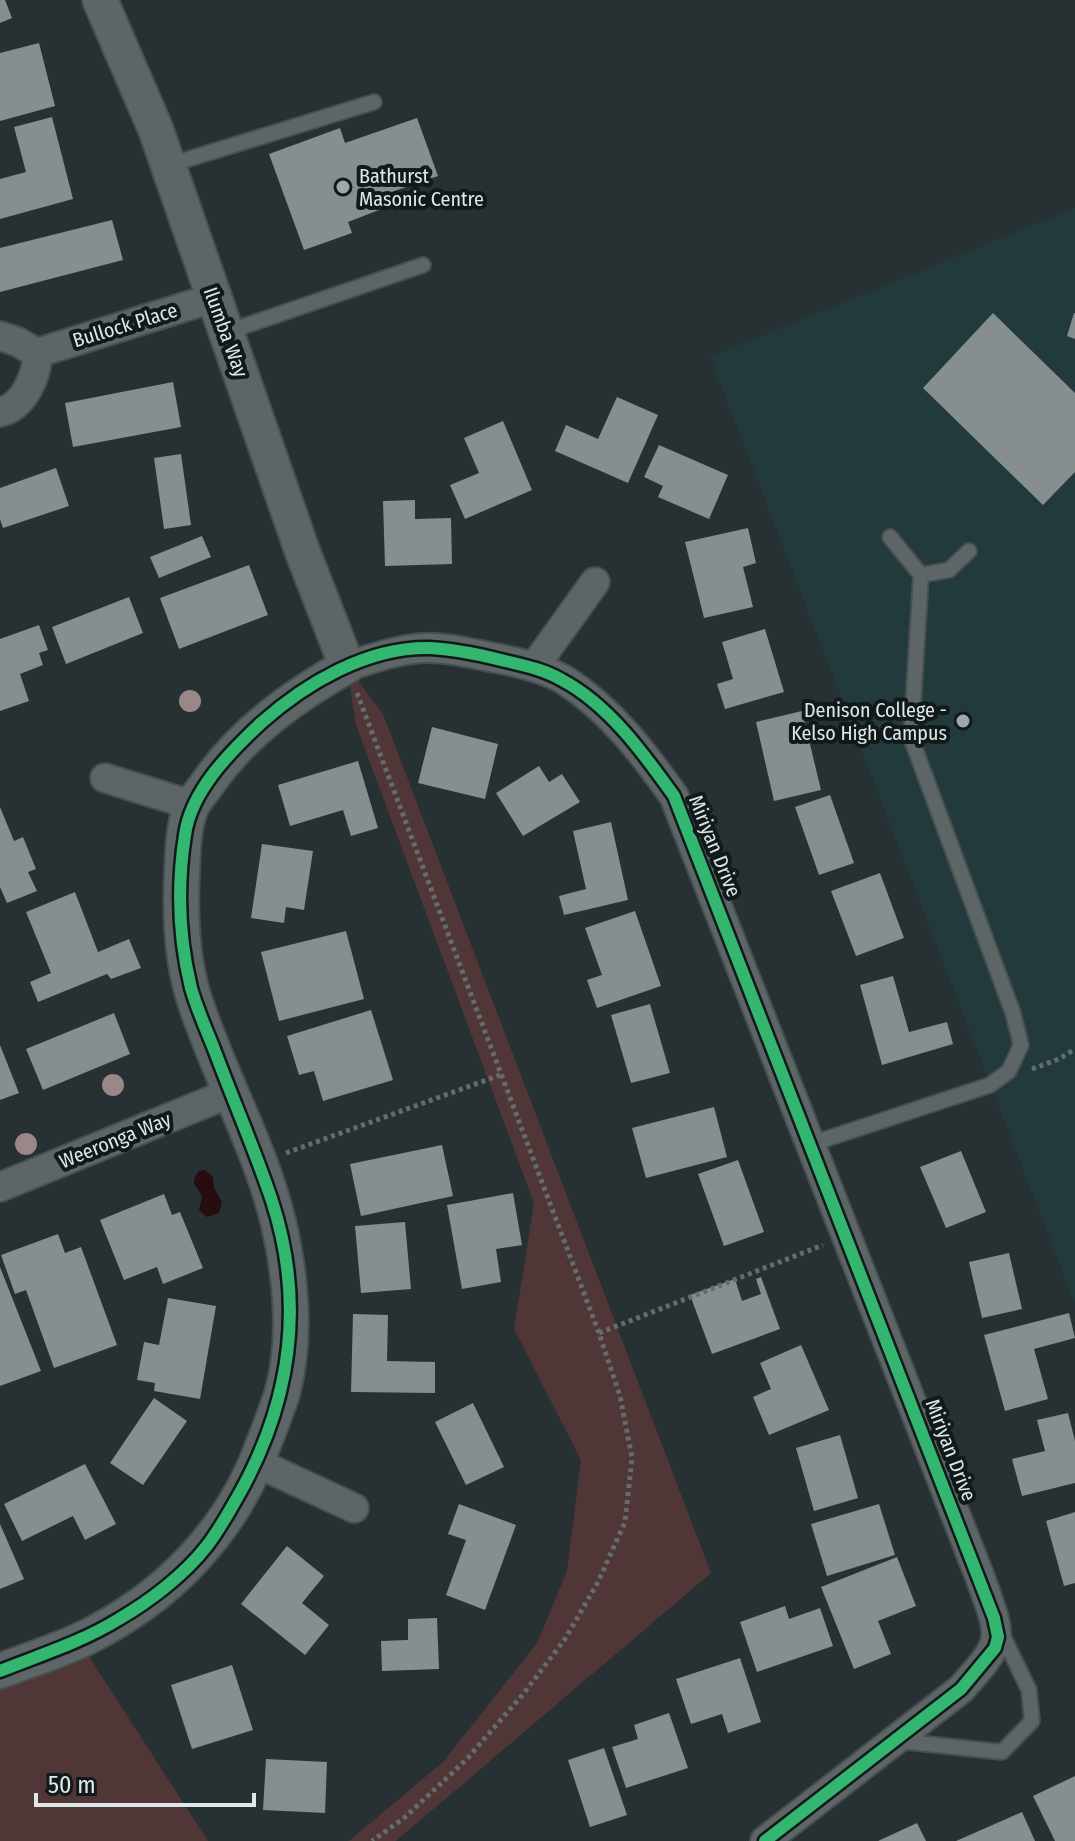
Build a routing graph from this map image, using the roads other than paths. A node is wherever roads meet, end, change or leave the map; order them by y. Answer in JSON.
{"nodes":[{"id":1,"x":100,"y":0,"type":"edge"},
{"id":2,"x":374,"y":102,"type":"dead end"},
{"id":3,"x":169,"y":166,"type":"junction"},
{"id":4,"x":423,"y":265,"type":"dead end"},
{"id":5,"x":213,"y":298,"type":"junction"},
{"id":6,"x":226,"y":333,"type":"junction"},
{"id":7,"x":0,"y":336,"type":"edge"},
{"id":8,"x":37,"y":353,"type":"junction"},
{"id":9,"x":0,"y":412,"type":"edge"},
{"id":10,"x":890,"y":537,"type":"dead end"},
{"id":11,"x":969,"y":551,"type":"dead end"},
{"id":12,"x":921,"y":575,"type":"junction"},
{"id":13,"x":595,"y":582,"type":"dead end"},
{"id":14,"x":347,"y":666,"type":"junction"},
{"id":15,"x":534,"y":667,"type":"junction"},
{"id":16,"x":105,"y":778,"type":"dead end"},
{"id":17,"x":192,"y":805,"type":"junction"},
{"id":18,"x":230,"y":1093,"type":"junction"},
{"id":19,"x":811,"y":1144,"type":"junction"},
{"id":20,"x":0,"y":1187,"type":"edge"},
{"id":21,"x":257,"y":1463,"type":"junction"},
{"id":22,"x":354,"y":1508,"type":"dead end"},
{"id":23,"x":994,"y":1618,"type":"junction"},
{"id":24,"x":0,"y":1671,"type":"edge"},
{"id":25,"x":894,"y":1740,"type":"junction"},
{"id":26,"x":765,"y":1841,"type":"edge"}],
"edges":[{"from":1,"to":3,"type":"street","name":"Ilumba Way"},
{"from":2,"to":3,"type":"lane"},
{"from":3,"to":5,"type":"street","name":"Ilumba Way"},
{"from":4,"to":6,"type":"lane"},
{"from":5,"to":6,"type":"street","name":"Ilumba Way"},
{"from":5,"to":8,"type":"street","name":"Bullock Place"},
{"from":6,"to":14,"type":"street","name":"Ilumba Way"},
{"from":7,"to":8,"type":"street"},
{"from":8,"to":9,"type":"street"},
{"from":10,"to":12,"type":"lane"},
{"from":11,"to":12,"type":"lane"},
{"from":12,"to":19,"type":"lane"},
{"from":13,"to":15,"type":"street"},
{"from":14,"to":15,"type":"street","name":"Miriyan Drive"},
{"from":14,"to":17,"type":"street","name":"Miriyan Drive"},
{"from":15,"to":19,"type":"street","name":"Miriyan Drive"},
{"from":16,"to":17,"type":"street"},
{"from":17,"to":18,"type":"street","name":"Miriyan Drive"},
{"from":18,"to":20,"type":"street","name":"Weeronga Way"},
{"from":18,"to":21,"type":"street","name":"Miriyan Drive"},
{"from":19,"to":23,"type":"street","name":"Miriyan Drive"},
{"from":21,"to":22,"type":"street"},
{"from":21,"to":24,"type":"street","name":"Miriyan Drive"},
{"from":23,"to":25,"type":"street","name":"Miriyan Drive"},
{"from":23,"to":25,"type":"lane","name":"Miriyan Drive"},
{"from":25,"to":26,"type":"street","name":"Miriyan Drive"}]}
